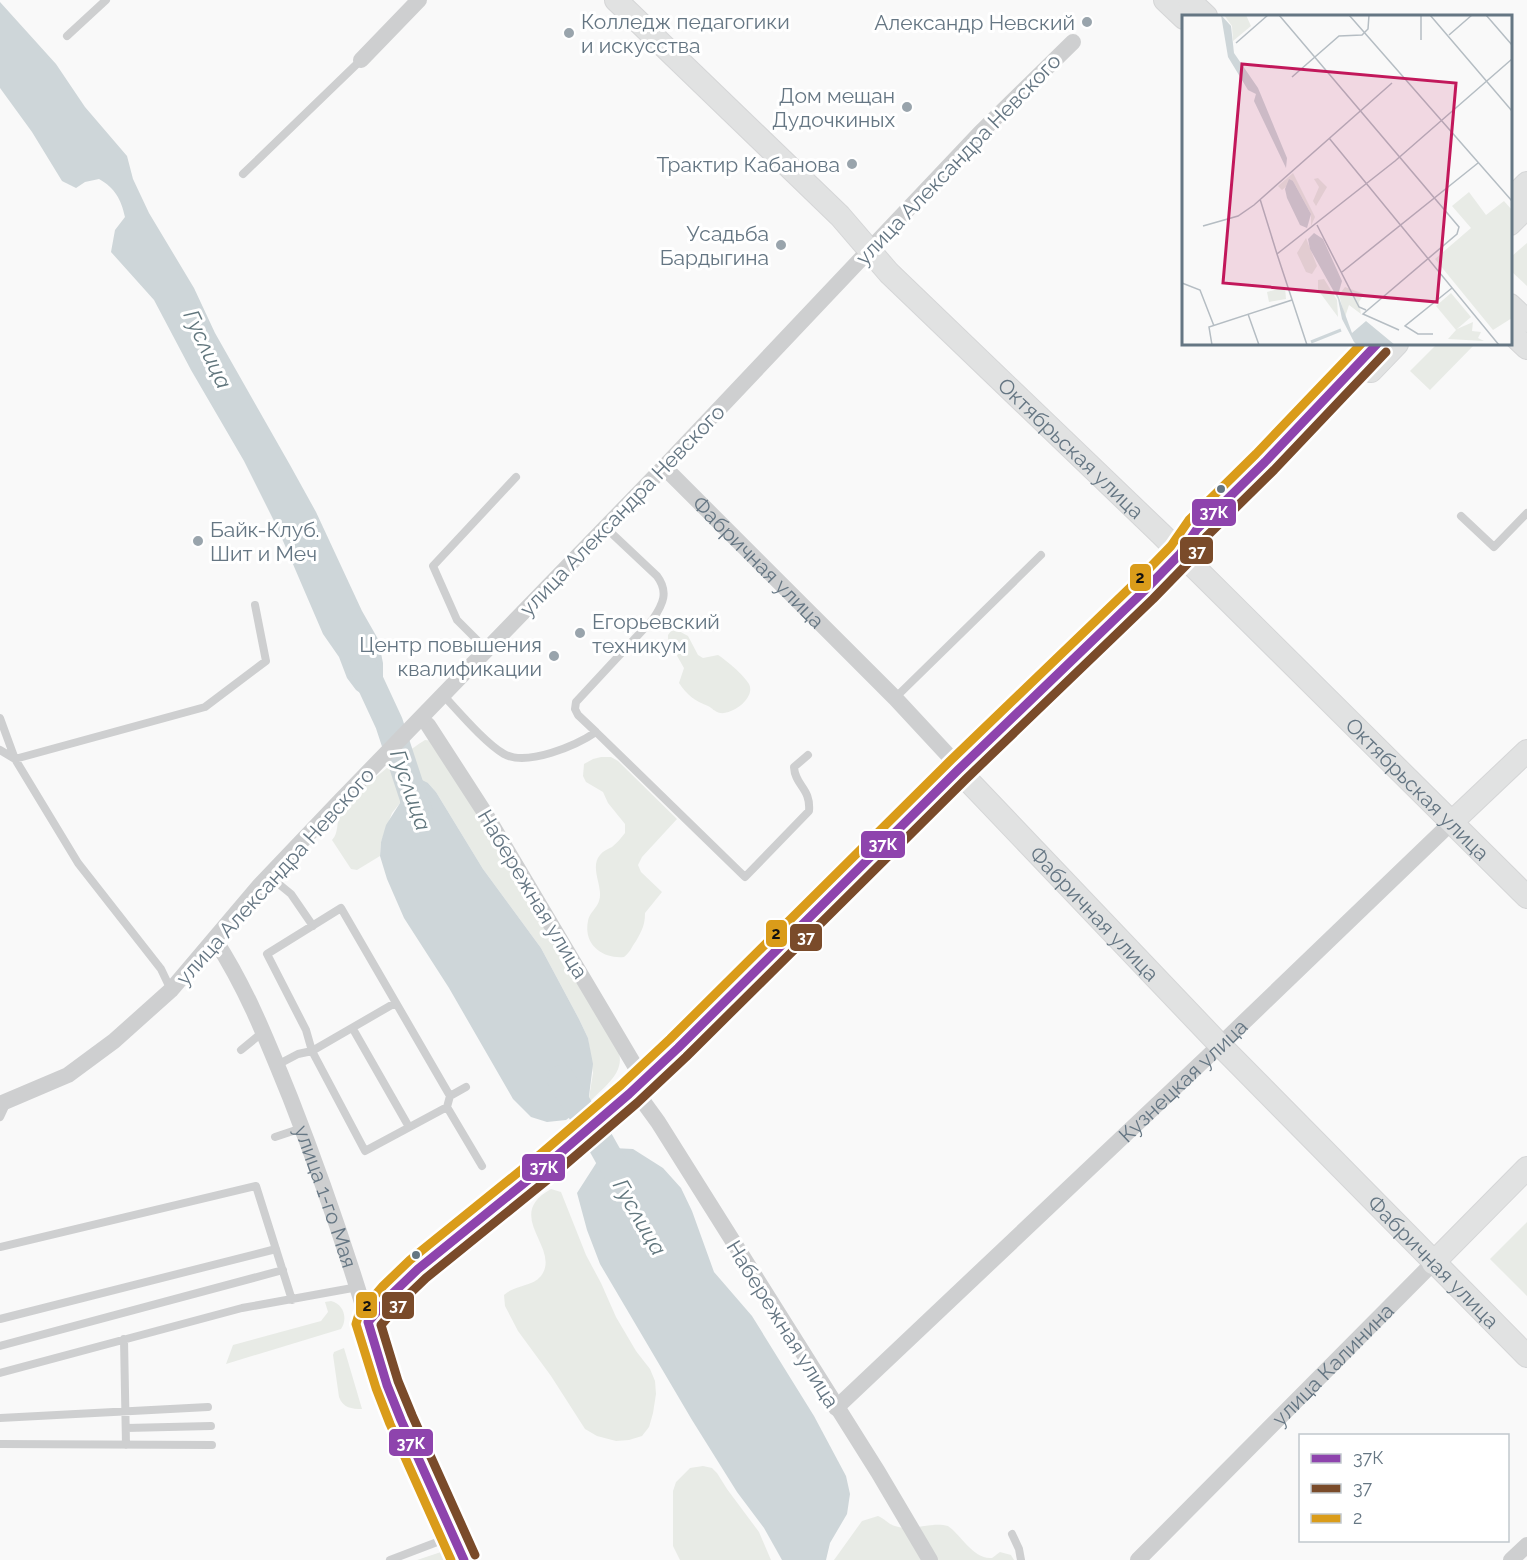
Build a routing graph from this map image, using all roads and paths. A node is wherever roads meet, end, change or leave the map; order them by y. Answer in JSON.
{"nodes":[{"id":1,"x":106,"y":0,"type":"edge"},
{"id":2,"x":419,"y":0,"type":"edge"},
{"id":3,"x":616,"y":0,"type":"edge"},
{"id":4,"x":1165,"y":0,"type":"edge"},
{"id":5,"x":1189,"y":0,"type":"edge"},
{"id":6,"x":1205,"y":15,"type":"edge"},
{"id":7,"x":1182,"y":16,"type":"edge"},
{"id":8,"x":67,"y":36,"type":"dead end"},
{"id":9,"x":1073,"y":42,"type":"dead end"},
{"id":10,"x":361,"y":60,"type":"joint"},
{"id":11,"x":243,"y":174,"type":"dead end"},
{"id":12,"x":1527,"y":183,"type":"edge"},
{"id":13,"x":1512,"y":198,"type":"edge"},
{"id":14,"x":1527,"y":207,"type":"edge"},
{"id":15,"x":1512,"y":222,"type":"edge"},
{"id":16,"x":869,"y":249,"type":"junction"},
{"id":17,"x":1512,"y":307,"type":"edge"},
{"id":18,"x":1527,"y":321,"type":"edge"},
{"id":19,"x":1512,"y":334,"type":"edge"},
{"id":20,"x":1376,"y":345,"type":"edge"},
{"id":21,"x":1396,"y":345,"type":"edge"},
{"id":22,"x":1527,"y":348,"type":"edge"},
{"id":23,"x":664,"y":468,"type":"junction"},
{"id":24,"x":516,"y":477,"type":"dead end"},
{"id":25,"x":1527,"y":513,"type":"edge"},
{"id":26,"x":1461,"y":516,"type":"dead end"},
{"id":27,"x":606,"y":528,"type":"junction"},
{"id":28,"x":1180,"y":554,"type":"junction"},
{"id":29,"x":1041,"y":555,"type":"dead end"},
{"id":30,"x":255,"y":604,"type":"dead end"},
{"id":31,"x":487,"y":650,"type":"junction"},
{"id":32,"x":443,"y":695,"type":"junction"},
{"id":33,"x":895,"y":698,"type":"junction"},
{"id":34,"x":0,"y":718,"type":"edge"},
{"id":35,"x":422,"y":723,"type":"junction"},
{"id":36,"x":596,"y":732,"type":"junction"},
{"id":37,"x":0,"y":750,"type":"edge"},
{"id":38,"x":1527,"y":751,"type":"edge"},
{"id":39,"x":808,"y":755,"type":"dead end"},
{"id":40,"x":15,"y":759,"type":"junction"},
{"id":41,"x":958,"y":771,"type":"junction"},
{"id":42,"x":1452,"y":822,"type":"junction"},
{"id":43,"x":269,"y":876,"type":"junction"},
{"id":44,"x":1527,"y":897,"type":"edge"},
{"id":45,"x":313,"y":926,"type":"junction"},
{"id":46,"x":215,"y":940,"type":"junction"},
{"id":47,"x":171,"y":990,"type":"junction"},
{"id":48,"x":395,"y":1003,"type":"junction"},
{"id":49,"x":353,"y":1029,"type":"junction"},
{"id":50,"x":264,"y":1032,"type":"junction"},
{"id":51,"x":1221,"y":1045,"type":"junction"},
{"id":52,"x":241,"y":1050,"type":"dead end"},
{"id":53,"x":312,"y":1052,"type":"junction"},
{"id":54,"x":277,"y":1065,"type":"junction"},
{"id":55,"x":635,"y":1066,"type":"dead end"},
{"id":56,"x":466,"y":1087,"type":"dead end"},
{"id":57,"x":631,"y":1091,"type":"junction"},
{"id":58,"x":450,"y":1096,"type":"junction"},
{"id":59,"x":3,"y":1103,"type":"edge"},
{"id":60,"x":447,"y":1107,"type":"junction"},
{"id":61,"x":0,"y":1118,"type":"edge"},
{"id":62,"x":409,"y":1127,"type":"junction"},
{"id":63,"x":302,"y":1128,"type":"junction"},
{"id":64,"x":275,"y":1137,"type":"dead end"},
{"id":65,"x":482,"y":1166,"type":"dead end"},
{"id":66,"x":1527,"y":1168,"type":"edge"},
{"id":67,"x":0,"y":1247,"type":"edge"},
{"id":68,"x":276,"y":1249,"type":"junction"},
{"id":69,"x":1433,"y":1263,"type":"junction"},
{"id":70,"x":283,"y":1270,"type":"junction"},
{"id":71,"x":358,"y":1287,"type":"junction"},
{"id":72,"x":292,"y":1300,"type":"junction"},
{"id":73,"x":0,"y":1319,"type":"edge"},
{"id":74,"x":368,"y":1322,"type":"junction"},
{"id":75,"x":124,"y":1339,"type":"junction"},
{"id":76,"x":0,"y":1346,"type":"edge"},
{"id":77,"x":1527,"y":1356,"type":"edge"},
{"id":78,"x":0,"y":1373,"type":"edge"},
{"id":79,"x":208,"y":1407,"type":"dead end"},
{"id":80,"x":836,"y":1408,"type":"junction"},
{"id":81,"x":125,"y":1411,"type":"junction"},
{"id":82,"x":0,"y":1418,"type":"edge"},
{"id":83,"x":211,"y":1426,"type":"dead end"},
{"id":84,"x":126,"y":1428,"type":"junction"},
{"id":85,"x":0,"y":1444,"type":"edge"},
{"id":86,"x":126,"y":1445,"type":"junction"},
{"id":87,"x":212,"y":1445,"type":"dead end"},
{"id":88,"x":1012,"y":1534,"type":"dead end"},
{"id":89,"x":453,"y":1535,"type":"junction"},
{"id":90,"x":1527,"y":1545,"type":"edge"},
{"id":91,"x":390,"y":1560,"type":"edge"},
{"id":92,"x":464,"y":1560,"type":"edge"},
{"id":93,"x":930,"y":1560,"type":"edge"},
{"id":94,"x":1021,"y":1560,"type":"edge"},
{"id":95,"x":1138,"y":1560,"type":"edge"},
{"id":96,"x":1511,"y":1560,"type":"edge"}],
"edges":[{"from":1,"to":8,"type":"lane"},
{"from":2,"to":10,"type":"street"},
{"from":3,"to":16,"type":"street","name":"Октябрьская улица"},
{"from":4,"to":7,"type":"street"},
{"from":5,"to":6,"type":"street"},
{"from":9,"to":16,"type":"street","name":"улица Александра Невского"},
{"from":10,"to":11,"type":"lane"},
{"from":12,"to":13,"type":"street"},
{"from":14,"to":15,"type":"street"},
{"from":16,"to":23,"type":"street","name":"улица Александра Невского"},
{"from":16,"to":28,"type":"street","name":"Октябрьская улица"},
{"from":17,"to":18,"type":"street"},
{"from":19,"to":22,"type":"street"},
{"from":20,"to":28,"type":"street"},
{"from":21,"to":28,"type":"street"},
{"from":23,"to":27,"type":"street","name":"улица Александра Невского"},
{"from":23,"to":33,"type":"street","name":"Фабричная улица"},
{"from":24,"to":31,"type":"lane"},
{"from":25,"to":26,"type":"lane"},
{"from":27,"to":31,"type":"street","name":"улица Александра Невского"},
{"from":27,"to":36,"type":"lane"},
{"from":28,"to":41,"type":"street"},
{"from":28,"to":42,"type":"street","name":"Октябрьская улица"},
{"from":29,"to":33,"type":"lane"},
{"from":30,"to":40,"type":"lane"},
{"from":31,"to":32,"type":"street","name":"улица Александра Невского"},
{"from":32,"to":35,"type":"street","name":"улица Александра Невского"},
{"from":32,"to":36,"type":"lane"},
{"from":33,"to":41,"type":"street","name":"Фабричная улица"},
{"from":34,"to":40,"type":"lane"},
{"from":35,"to":43,"type":"street","name":"улица Александра Невского"},
{"from":35,"to":55,"type":"street","name":"Набережная улица"},
{"from":36,"to":39,"type":"lane"},
{"from":37,"to":40,"type":"lane"},
{"from":38,"to":42,"type":"street","name":"Кузнецкая улица"},
{"from":40,"to":47,"type":"lane"},
{"from":41,"to":51,"type":"street","name":"Фабричная улица"},
{"from":41,"to":57,"type":"street"},
{"from":42,"to":44,"type":"street","name":"Октябрьская улица"},
{"from":42,"to":51,"type":"street","name":"Кузнецкая улица"},
{"from":43,"to":45,"type":"lane"},
{"from":43,"to":46,"type":"street","name":"улица Александра Невского"},
{"from":45,"to":48,"type":"lane"},
{"from":45,"to":53,"type":"lane"},
{"from":46,"to":47,"type":"street","name":"улица Александра Невского"},
{"from":46,"to":50,"type":"street","name":"улица 1-го Мая"},
{"from":47,"to":59,"type":"street","name":"улица Александра Невского"},
{"from":48,"to":49,"type":"lane"},
{"from":48,"to":58,"type":"lane"},
{"from":49,"to":53,"type":"lane"},
{"from":49,"to":62,"type":"lane"},
{"from":50,"to":52,"type":"lane"},
{"from":50,"to":54,"type":"street","name":"улица 1-го Мая"},
{"from":51,"to":69,"type":"street","name":"Фабричная улица"},
{"from":51,"to":80,"type":"street","name":"Кузнецкая улица"},
{"from":53,"to":54,"type":"lane"},
{"from":53,"to":62,"type":"lane"},
{"from":54,"to":63,"type":"street","name":"улица 1-го Мая"},
{"from":56,"to":58,"type":"lane"},
{"from":57,"to":74,"type":"street"},
{"from":57,"to":80,"type":"street","name":"Набережная улица"},
{"from":58,"to":60,"type":"lane"},
{"from":59,"to":61,"type":"lane"},
{"from":60,"to":62,"type":"lane"},
{"from":60,"to":65,"type":"lane"},
{"from":63,"to":64,"type":"lane"},
{"from":63,"to":71,"type":"street","name":"улица 1-го Мая"},
{"from":66,"to":69,"type":"street","name":"улица Калинина"},
{"from":67,"to":68,"type":"lane"},
{"from":68,"to":70,"type":"lane"},
{"from":68,"to":73,"type":"lane"},
{"from":69,"to":77,"type":"street","name":"Фабричная улица"},
{"from":69,"to":95,"type":"street","name":"улица Калинина"},
{"from":70,"to":72,"type":"lane"},
{"from":70,"to":76,"type":"lane"},
{"from":71,"to":72,"type":"lane"},
{"from":71,"to":74,"type":"street","name":"улица 1-го Мая"},
{"from":72,"to":75,"type":"lane"},
{"from":74,"to":89,"type":"street","name":"улица 1-го Мая"},
{"from":75,"to":78,"type":"lane"},
{"from":75,"to":81,"type":"lane"},
{"from":79,"to":81,"type":"lane"},
{"from":80,"to":93,"type":"street","name":"Набережная улица"},
{"from":81,"to":82,"type":"lane"},
{"from":81,"to":84,"type":"lane"},
{"from":83,"to":84,"type":"lane"},
{"from":84,"to":86,"type":"lane"},
{"from":85,"to":86,"type":"lane"},
{"from":86,"to":87,"type":"lane"},
{"from":88,"to":94,"type":"lane"},
{"from":89,"to":91,"type":"lane"},
{"from":89,"to":92,"type":"street","name":"улица 1-го Мая"},
{"from":90,"to":96,"type":"street"}]}
